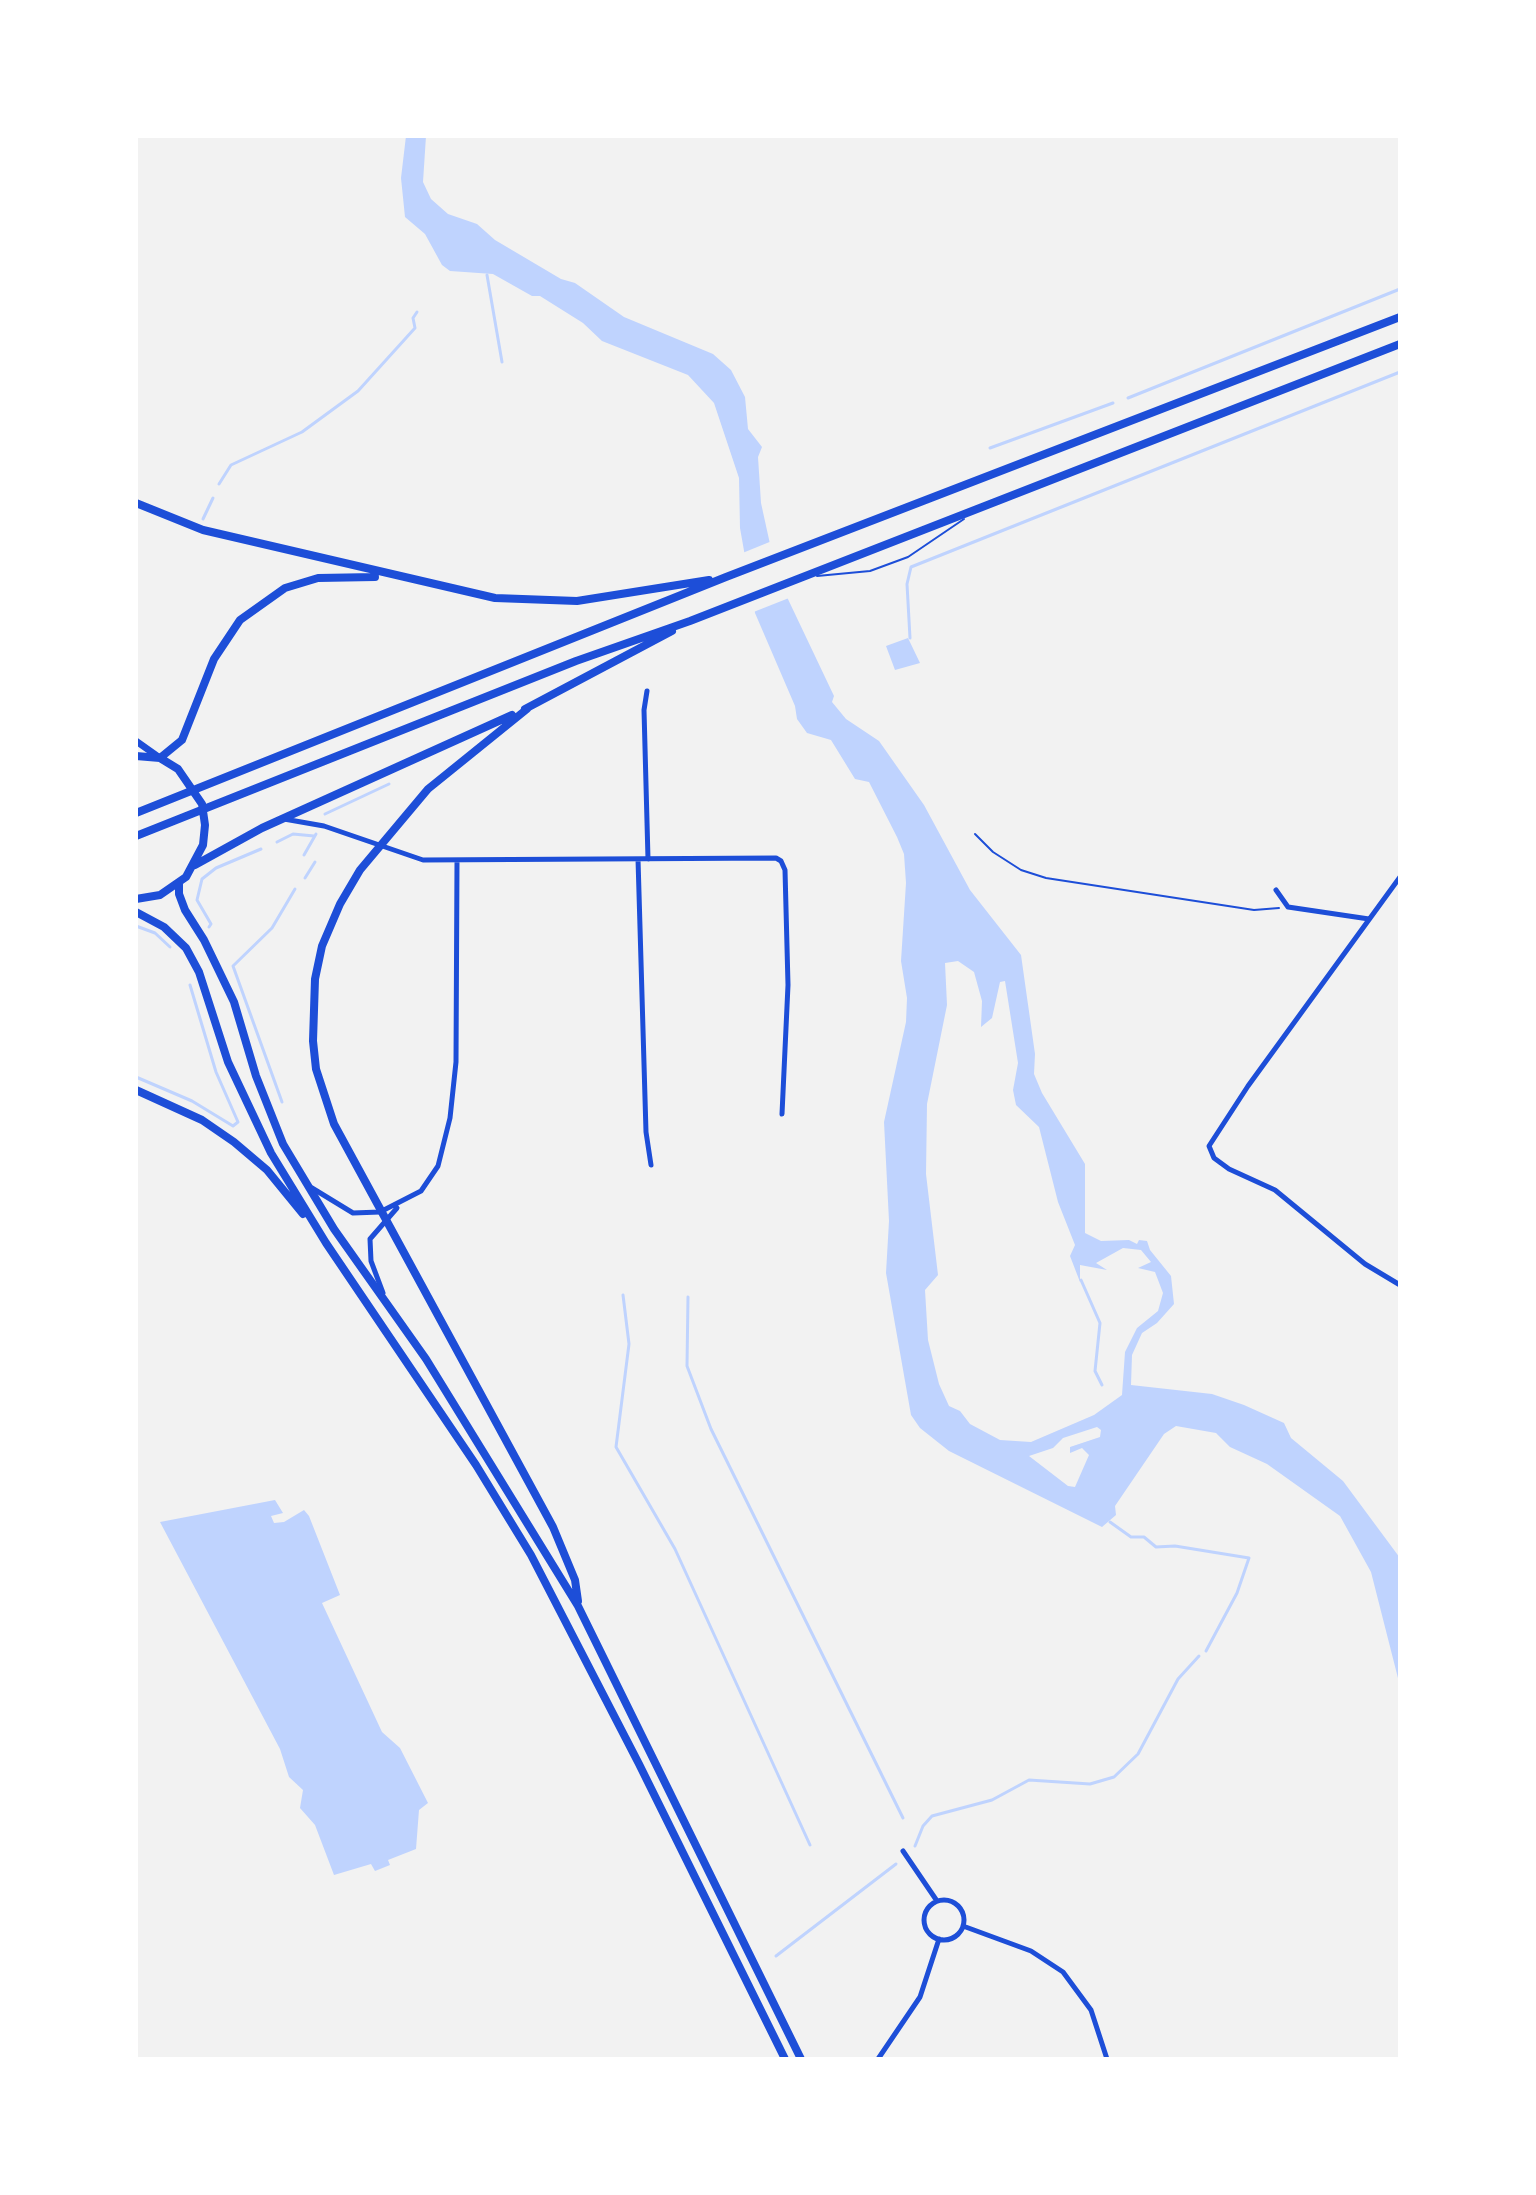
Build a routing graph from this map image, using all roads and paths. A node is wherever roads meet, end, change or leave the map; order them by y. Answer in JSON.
{"nodes":[{"id":1,"x":1400,"y":314,"type":"edge"},
{"id":2,"x":1400,"y":344,"type":"edge"},
{"id":3,"x":136,"y":503,"type":"edge"},
{"id":4,"x":977,"y":510,"type":"junction"},
{"id":5,"x":726,"y":577,"type":"junction"},
{"id":6,"x":800,"y":577,"type":"junction"},
{"id":7,"x":396,"y":578,"type":"junction"},
{"id":8,"x":690,"y":621,"type":"junction"},
{"id":9,"x":647,"y":691,"type":"dead end"},
{"id":10,"x":527,"y":709,"type":"junction"},
{"id":11,"x":136,"y":741,"type":"edge"},
{"id":12,"x":136,"y":756,"type":"edge"},
{"id":13,"x":160,"y":758,"type":"junction"},
{"id":14,"x":136,"y":813,"type":"edge"},
{"id":15,"x":281,"y":819,"type":"junction"},
{"id":16,"x":975,"y":834,"type":"dead end"},
{"id":17,"x":136,"y":836,"type":"edge"},
{"id":18,"x":638,"y":859,"type":"junction"},
{"id":19,"x":648,"y":859,"type":"junction"},
{"id":20,"x":457,"y":861,"type":"junction"},
{"id":21,"x":195,"y":865,"type":"junction"},
{"id":22,"x":1400,"y":877,"type":"edge"},
{"id":23,"x":179,"y":883,"type":"junction"},
{"id":24,"x":1276,"y":890,"type":"dead end"},
{"id":25,"x":136,"y":899,"type":"edge"},
{"id":26,"x":1288,"y":907,"type":"junction"},
{"id":27,"x":136,"y":912,"type":"edge"},
{"id":28,"x":1369,"y":919,"type":"junction"},
{"id":29,"x":136,"y":1090,"type":"edge"},
{"id":30,"x":782,"y":1114,"type":"dead end"},
{"id":31,"x":651,"y":1165,"type":"dead end"},
{"id":32,"x":305,"y":1183,"type":"junction"},
{"id":33,"x":400,"y":1205,"type":"junction"},
{"id":34,"x":326,"y":1243,"type":"junction"},
{"id":35,"x":1400,"y":1285,"type":"edge"},
{"id":36,"x":388,"y":1305,"type":"junction"},
{"id":37,"x":578,"y":1606,"type":"junction"},
{"id":38,"x":903,"y":1851,"type":"dead end"},
{"id":39,"x":937,"y":1901,"type":"junction"},
{"id":40,"x":963,"y":1926,"type":"junction"},
{"id":41,"x":939,"y":1939,"type":"junction"},
{"id":42,"x":785,"y":2059,"type":"edge"},
{"id":43,"x":801,"y":2059,"type":"edge"},
{"id":44,"x":878,"y":2059,"type":"edge"},
{"id":45,"x":1107,"y":2059,"type":"edge"}],
"edges":[{"from":1,"to":5,"type":"highway"},
{"from":2,"to":4,"type":"highway"},
{"from":3,"to":7,"type":"highway"},
{"from":4,"to":6,"type":"highway"},
{"from":4,"to":6,"type":"lane"},
{"from":5,"to":7,"type":"highway"},
{"from":5,"to":14,"type":"highway"},
{"from":6,"to":8,"type":"highway"},
{"from":7,"to":13,"type":"highway"},
{"from":8,"to":10,"type":"highway"},
{"from":8,"to":17,"type":"highway"},
{"from":9,"to":19,"type":"street"},
{"from":10,"to":15,"type":"highway"},
{"from":10,"to":37,"type":"highway"},
{"from":11,"to":13,"type":"main road"},
{"from":12,"to":13,"type":"highway"},
{"from":13,"to":21,"type":"highway"},
{"from":15,"to":20,"type":"street"},
{"from":15,"to":21,"type":"highway"},
{"from":16,"to":26,"type":"path"},
{"from":18,"to":19,"type":"street"},
{"from":18,"to":20,"type":"street"},
{"from":18,"to":31,"type":"street"},
{"from":19,"to":30,"type":"street"},
{"from":20,"to":33,"type":"street"},
{"from":21,"to":23,"type":"highway"},
{"from":22,"to":28,"type":"street"},
{"from":23,"to":25,"type":"highway"},
{"from":23,"to":32,"type":"highway"},
{"from":24,"to":26,"type":"street"},
{"from":26,"to":28,"type":"street"},
{"from":27,"to":34,"type":"highway"},
{"from":28,"to":35,"type":"street"},
{"from":29,"to":34,"type":"highway"},
{"from":32,"to":33,"type":"street"},
{"from":32,"to":36,"type":"highway"},
{"from":33,"to":36,"type":"street"},
{"from":34,"to":42,"type":"highway"},
{"from":36,"to":37,"type":"highway"},
{"from":37,"to":43,"type":"highway"},
{"from":38,"to":39,"type":"street"},
{"from":39,"to":40,"type":"street"},
{"from":39,"to":41,"type":"street"},
{"from":40,"to":41,"type":"street"},
{"from":40,"to":45,"type":"street"},
{"from":41,"to":44,"type":"street"}]}
